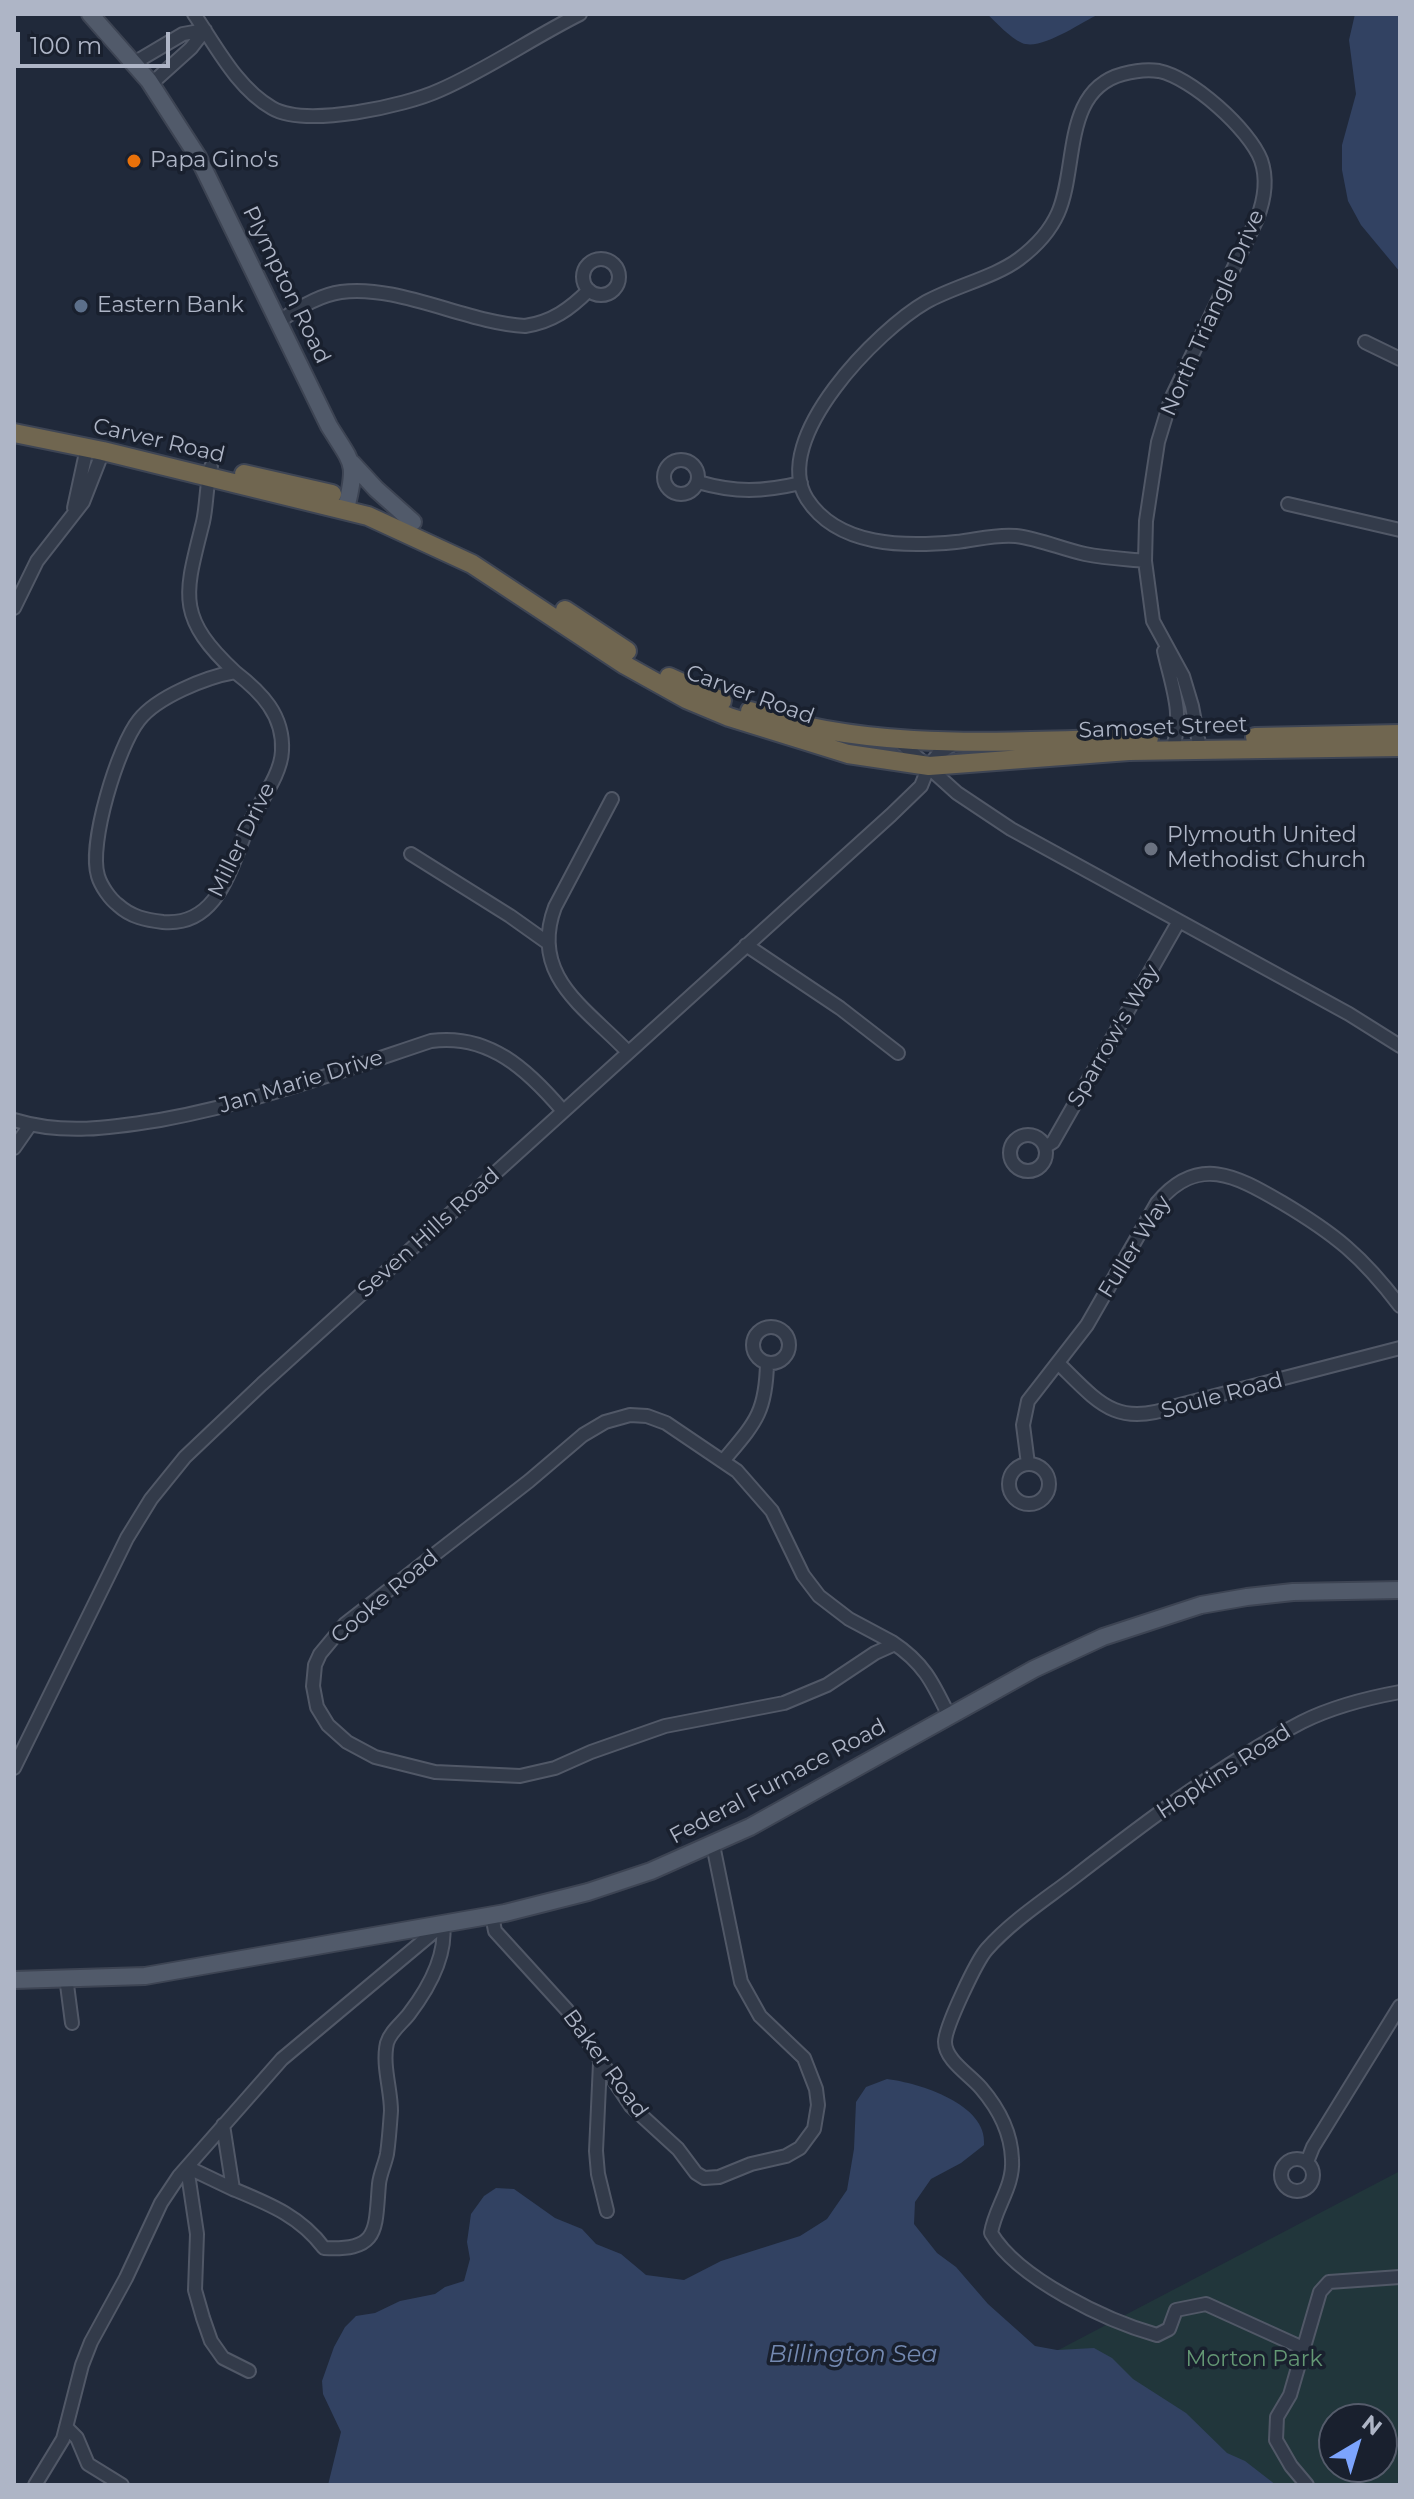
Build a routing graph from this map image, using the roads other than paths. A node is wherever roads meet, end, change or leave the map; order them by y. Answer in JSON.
{"nodes":[{"id":1,"x":90,"y":14,"type":"edge"},
{"id":2,"x":194,"y":14,"type":"edge"},
{"id":3,"x":580,"y":14,"type":"edge"},
{"id":4,"x":205,"y":30,"type":"junction"},
{"id":5,"x":134,"y":63,"type":"junction"},
{"id":6,"x":151,"y":84,"type":"junction"},
{"id":7,"x":589,"y":290,"type":"dead end"},
{"id":8,"x":280,"y":321,"type":"junction"},
{"id":9,"x":1365,"y":342,"type":"dead end"},
{"id":10,"x":1400,"y":359,"type":"edge"},
{"id":11,"x":14,"y":420,"type":"edge"},
{"id":12,"x":14,"y":433,"type":"edge"},
{"id":13,"x":95,"y":450,"type":"junction"},
{"id":14,"x":349,"y":458,"type":"junction"},
{"id":15,"x":210,"y":472,"type":"junction"},
{"id":16,"x":698,"y":482,"type":"dead end"},
{"id":17,"x":801,"y":483,"type":"junction"},
{"id":18,"x":347,"y":504,"type":"junction"},
{"id":19,"x":1288,"y":504,"type":"dead end"},
{"id":20,"x":413,"y":522,"type":"junction"},
{"id":21,"x":1400,"y":530,"type":"edge"},
{"id":22,"x":1145,"y":561,"type":"junction"},
{"id":23,"x":14,"y":608,"type":"edge"},
{"id":24,"x":1161,"y":636,"type":"junction"},
{"id":25,"x":235,"y":672,"type":"junction"},
{"id":26,"x":1400,"y":734,"type":"edge"},
{"id":27,"x":897,"y":739,"type":"junction"},
{"id":28,"x":957,"y":743,"type":"junction"},
{"id":29,"x":1199,"y":743,"type":"junction"},
{"id":30,"x":1174,"y":744,"type":"junction"},
{"id":31,"x":1400,"y":747,"type":"edge"},
{"id":32,"x":929,"y":766,"type":"junction"},
{"id":33,"x":612,"y":799,"type":"dead end"},
{"id":34,"x":411,"y":854,"type":"dead end"},
{"id":35,"x":1179,"y":921,"type":"junction"},
{"id":36,"x":548,"y":943,"type":"junction"},
{"id":37,"x":746,"y":945,"type":"junction"},
{"id":38,"x":1400,"y":1046,"type":"edge"},
{"id":39,"x":628,"y":1052,"type":"junction"},
{"id":40,"x":898,"y":1053,"type":"dead end"},
{"id":41,"x":563,"y":1111,"type":"junction"},
{"id":42,"x":14,"y":1120,"type":"edge"},
{"id":43,"x":30,"y":1125,"type":"junction"},
{"id":44,"x":1045,"y":1147,"type":"dead end"},
{"id":45,"x":14,"y":1148,"type":"edge"},
{"id":46,"x":1400,"y":1306,"type":"edge"},
{"id":47,"x":1400,"y":1348,"type":"edge"},
{"id":48,"x":767,"y":1363,"type":"dead end"},
{"id":49,"x":1058,"y":1363,"type":"junction"},
{"id":50,"x":724,"y":1460,"type":"junction"},
{"id":51,"x":1028,"y":1464,"type":"dead end"},
{"id":52,"x":1400,"y":1590,"type":"edge"},
{"id":53,"x":895,"y":1644,"type":"junction"},
{"id":54,"x":1400,"y":1692,"type":"edge"},
{"id":55,"x":949,"y":1716,"type":"junction"},
{"id":56,"x":14,"y":1768,"type":"edge"},
{"id":57,"x":713,"y":1845,"type":"junction"},
{"id":58,"x":492,"y":1915,"type":"junction"},
{"id":59,"x":443,"y":1924,"type":"junction"},
{"id":60,"x":66,"y":1977,"type":"junction"},
{"id":61,"x":14,"y":1980,"type":"edge"},
{"id":62,"x":1400,"y":2006,"type":"edge"},
{"id":63,"x":72,"y":2023,"type":"dead end"},
{"id":64,"x":599,"y":2061,"type":"junction"},
{"id":65,"x":223,"y":2125,"type":"junction"},
{"id":66,"x":1307,"y":2162,"type":"dead end"},
{"id":67,"x":187,"y":2167,"type":"junction"},
{"id":68,"x":233,"y":2189,"type":"junction"},
{"id":69,"x":607,"y":2211,"type":"dead end"},
{"id":70,"x":1400,"y":2277,"type":"edge"},
{"id":71,"x":1305,"y":2349,"type":"junction"},
{"id":72,"x":249,"y":2371,"type":"dead end"},
{"id":73,"x":66,"y":2427,"type":"junction"},
{"id":74,"x":35,"y":2485,"type":"edge"},
{"id":75,"x":122,"y":2485,"type":"edge"},
{"id":76,"x":1307,"y":2485,"type":"edge"}],
"edges":[{"from":1,"to":5,"type":"main road","name":"Plympton Road"},
{"from":2,"to":4,"type":"street"},
{"from":3,"to":4,"type":"street"},
{"from":4,"to":5,"type":"street"},
{"from":4,"to":6,"type":"street"},
{"from":5,"to":6,"type":"main road","name":"Plympton Road"},
{"from":6,"to":8,"type":"main road","name":"Plympton Road"},
{"from":7,"to":8,"type":"street"},
{"from":8,"to":14,"type":"main road","name":"Plympton Road"},
{"from":9,"to":10,"type":"street"},
{"from":11,"to":15,"type":"highway","name":"Carver Road"},
{"from":12,"to":13,"type":"highway","name":"Carver Road"},
{"from":13,"to":15,"type":"highway","name":"Carver Road"},
{"from":13,"to":23,"type":"street"},
{"from":14,"to":18,"type":"main road"},
{"from":14,"to":20,"type":"main road","name":"Plympton Road"},
{"from":15,"to":18,"type":"highway","name":"Carver Road"},
{"from":15,"to":25,"type":"street","name":"Miller Drive"},
{"from":16,"to":17,"type":"street"},
{"from":17,"to":22,"type":"street"},
{"from":17,"to":22,"type":"street","name":"North Triangle Drive"},
{"from":18,"to":20,"type":"highway","name":"Carver Road"},
{"from":18,"to":32,"type":"highway","name":"Carver Road"},
{"from":19,"to":21,"type":"street"},
{"from":20,"to":27,"type":"highway","name":"Carver Road"},
{"from":22,"to":24,"type":"street","name":"North Triangle Drive"},
{"from":24,"to":29,"type":"street","name":"North Triangle Drive"},
{"from":24,"to":30,"type":"street","name":"North Triangle Drive"},
{"from":25,"to":25,"type":"street","name":"Miller Drive"},
{"from":26,"to":29,"type":"highway","name":"Samoset Street"},
{"from":27,"to":28,"type":"highway","name":"Carver Road"},
{"from":27,"to":32,"type":"street"},
{"from":28,"to":30,"type":"highway","name":"Samoset Street"},
{"from":28,"to":32,"type":"street","name":"Seven Hills Road"},
{"from":29,"to":30,"type":"highway","name":"Samoset Street"},
{"from":29,"to":31,"type":"highway","name":"Samoset Street"},
{"from":30,"to":32,"type":"highway","name":"Samoset Street"},
{"from":32,"to":35,"type":"street"},
{"from":32,"to":37,"type":"street","name":"Seven Hills Road"},
{"from":33,"to":36,"type":"street"},
{"from":34,"to":36,"type":"street"},
{"from":35,"to":38,"type":"street"},
{"from":35,"to":44,"type":"street","name":"Sparrow's Way"},
{"from":36,"to":39,"type":"street"},
{"from":37,"to":39,"type":"street","name":"Seven Hills Road"},
{"from":37,"to":40,"type":"street"},
{"from":39,"to":41,"type":"street","name":"Seven Hills Road"},
{"from":41,"to":43,"type":"street","name":"Jan Marie Drive"},
{"from":41,"to":56,"type":"street","name":"Seven Hills Road"},
{"from":42,"to":43,"type":"street","name":"Jan Marie Drive"},
{"from":43,"to":45,"type":"street"},
{"from":46,"to":49,"type":"street","name":"Fuller Way"},
{"from":47,"to":49,"type":"street","name":"Soule Road"},
{"from":48,"to":50,"type":"street"},
{"from":49,"to":51,"type":"street","name":"Fuller Way"},
{"from":50,"to":53,"type":"street","name":"Cooke Road"},
{"from":50,"to":53,"type":"street","name":"Cooke Road"},
{"from":52,"to":55,"type":"main road","name":"Federal Furnace Road"},
{"from":53,"to":55,"type":"street","name":"Cooke Road"},
{"from":54,"to":71,"type":"street","name":"Hopkins Road"},
{"from":55,"to":57,"type":"main road","name":"Federal Furnace Road"},
{"from":57,"to":58,"type":"main road","name":"Federal Furnace Road"},
{"from":57,"to":64,"type":"street","name":"Baker Road"},
{"from":58,"to":59,"type":"main road","name":"Federal Furnace Road"},
{"from":58,"to":64,"type":"street","name":"Baker Road"},
{"from":59,"to":60,"type":"main road","name":"Federal Furnace Road"},
{"from":59,"to":65,"type":"street"},
{"from":59,"to":68,"type":"street"},
{"from":60,"to":61,"type":"main road","name":"Federal Furnace Road"},
{"from":60,"to":63,"type":"street"},
{"from":62,"to":66,"type":"street"},
{"from":64,"to":69,"type":"street"},
{"from":65,"to":67,"type":"street"},
{"from":65,"to":68,"type":"street"},
{"from":67,"to":68,"type":"street"},
{"from":67,"to":72,"type":"street"},
{"from":67,"to":73,"type":"street"},
{"from":70,"to":71,"type":"street"},
{"from":71,"to":76,"type":"street"},
{"from":73,"to":74,"type":"street"},
{"from":73,"to":75,"type":"street"}]}
